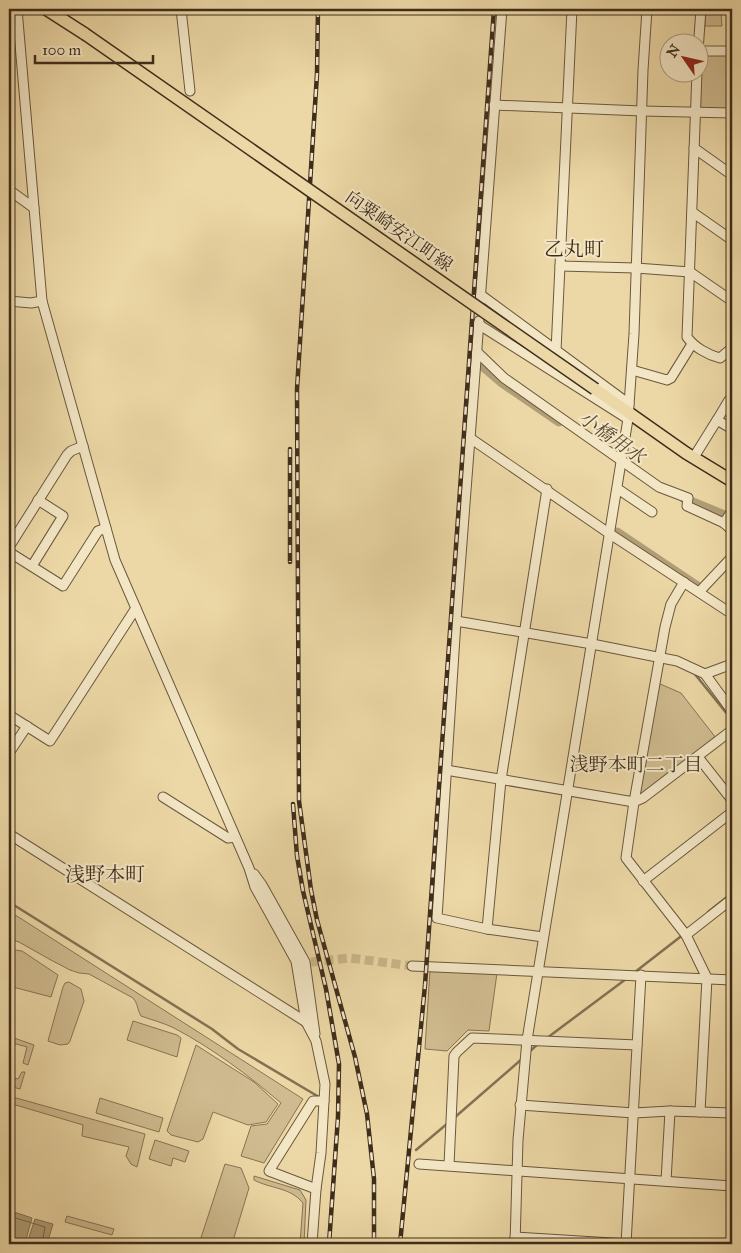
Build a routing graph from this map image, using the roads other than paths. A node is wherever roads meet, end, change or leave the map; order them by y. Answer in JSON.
{"nodes":[{"id":1,"x":17,"y":9,"type":"edge"},
{"id":2,"x":46,"y":9,"type":"edge"},
{"id":3,"x":181,"y":9,"type":"edge"},
{"id":4,"x":502,"y":9,"type":"edge"},
{"id":5,"x":572,"y":9,"type":"edge"},
{"id":6,"x":648,"y":9,"type":"edge"},
{"id":7,"x":701,"y":9,"type":"edge"},
{"id":8,"x":699,"y":32,"type":"edge"},
{"id":9,"x":708,"y":51,"type":"edge"},
{"id":10,"x":732,"y":52,"type":"edge"},
{"id":11,"x":696,"y":82,"type":"edge"},
{"id":12,"x":190,"y":91,"type":"dead end"},
{"id":13,"x":494,"y":105,"type":"junction"},
{"id":14,"x":567,"y":108,"type":"junction"},
{"id":15,"x":642,"y":111,"type":"junction"},
{"id":16,"x":695,"y":112,"type":"junction"},
{"id":17,"x":732,"y":113,"type":"edge"},
{"id":18,"x":694,"y":148,"type":"junction"},
{"id":19,"x":732,"y":175,"type":"edge"},
{"id":20,"x":9,"y":190,"type":"edge"},
{"id":21,"x":34,"y":208,"type":"junction"},
{"id":22,"x":692,"y":212,"type":"junction"},
{"id":23,"x":732,"y":240,"type":"edge"},
{"id":24,"x":560,"y":266,"type":"junction"},
{"id":25,"x":636,"y":268,"type":"junction"},
{"id":26,"x":690,"y":272,"type":"junction"},
{"id":27,"x":9,"y":301,"type":"edge"},
{"id":28,"x":42,"y":301,"type":"junction"},
{"id":29,"x":732,"y":301,"type":"edge"},
{"id":30,"x":692,"y":344,"type":"junction"},
{"id":31,"x":732,"y":348,"type":"edge"},
{"id":32,"x":556,"y":351,"type":"junction"},
{"id":33,"x":477,"y":352,"type":"junction"},
{"id":34,"x":632,"y":370,"type":"junction"},
{"id":35,"x":729,"y":400,"type":"dead end"},
{"id":36,"x":629,"y":411,"type":"junction"},
{"id":37,"x":717,"y":420,"type":"junction"},
{"id":38,"x":732,"y":429,"type":"edge"},
{"id":39,"x":470,"y":438,"type":"junction"},
{"id":40,"x":84,"y":446,"type":"junction"},
{"id":41,"x":694,"y":457,"type":"junction"},
{"id":42,"x":622,"y":461,"type":"junction"},
{"id":43,"x":732,"y":481,"type":"edge"},
{"id":44,"x":547,"y":489,"type":"junction"},
{"id":45,"x":618,"y":489,"type":"junction"},
{"id":46,"x":38,"y":500,"type":"junction"},
{"id":47,"x":732,"y":511,"type":"edge"},
{"id":48,"x":652,"y":512,"type":"dead end"},
{"id":49,"x":724,"y":523,"type":"junction"},
{"id":50,"x":106,"y":528,"type":"junction"},
{"id":51,"x":732,"y":530,"type":"edge"},
{"id":52,"x":610,"y":534,"type":"junction"},
{"id":53,"x":9,"y":547,"type":"edge"},
{"id":54,"x":9,"y":552,"type":"edge"},
{"id":55,"x":732,"y":557,"type":"edge"},
{"id":56,"x":32,"y":566,"type":"junction"},
{"id":57,"x":684,"y":582,"type":"junction"},
{"id":58,"x":700,"y":591,"type":"junction"},
{"id":59,"x":136,"y":608,"type":"junction"},
{"id":60,"x":732,"y":614,"type":"edge"},
{"id":61,"x":456,"y":622,"type":"junction"},
{"id":62,"x":524,"y":634,"type":"junction"},
{"id":63,"x":592,"y":644,"type":"junction"},
{"id":64,"x":660,"y":657,"type":"junction"},
{"id":65,"x":732,"y":664,"type":"edge"},
{"id":66,"x":705,"y":674,"type":"junction"},
{"id":67,"x":732,"y":711,"type":"edge"},
{"id":68,"x":9,"y":715,"type":"edge"},
{"id":69,"x":27,"y":726,"type":"junction"},
{"id":70,"x":732,"y":730,"type":"edge"},
{"id":71,"x":9,"y":753,"type":"edge"},
{"id":72,"x":698,"y":757,"type":"junction"},
{"id":73,"x":446,"y":770,"type":"junction"},
{"id":74,"x":500,"y":780,"type":"junction"},
{"id":75,"x":567,"y":792,"type":"junction"},
{"id":76,"x":163,"y":797,"type":"dead end"},
{"id":77,"x":732,"y":800,"type":"edge"},
{"id":78,"x":634,"y":802,"type":"junction"},
{"id":79,"x":732,"y":812,"type":"edge"},
{"id":80,"x":9,"y":834,"type":"edge"},
{"id":81,"x":235,"y":837,"type":"junction"},
{"id":82,"x":249,"y":868,"type":"junction"},
{"id":83,"x":643,"y":881,"type":"junction"},
{"id":84,"x":732,"y":899,"type":"edge"},
{"id":85,"x":487,"y":929,"type":"junction"},
{"id":86,"x":686,"y":935,"type":"junction"},
{"id":87,"x":543,"y":938,"type":"junction"},
{"id":88,"x":412,"y":966,"type":"tunnel mouth"},
{"id":89,"x":538,"y":970,"type":"junction"},
{"id":90,"x":641,"y":975,"type":"junction"},
{"id":91,"x":707,"y":978,"type":"junction"},
{"id":92,"x":732,"y":980,"type":"edge"},
{"id":93,"x":306,"y":1022,"type":"junction"},
{"id":94,"x":527,"y":1040,"type":"junction"},
{"id":95,"x":316,"y":1041,"type":"junction"},
{"id":96,"x":637,"y":1045,"type":"junction"},
{"id":97,"x":324,"y":1101,"type":"junction"},
{"id":98,"x":520,"y":1105,"type":"junction"},
{"id":99,"x":670,"y":1111,"type":"junction"},
{"id":100,"x":700,"y":1112,"type":"junction"},
{"id":101,"x":634,"y":1113,"type":"junction"},
{"id":102,"x":732,"y":1113,"type":"edge"},
{"id":103,"x":419,"y":1164,"type":"dead end"},
{"id":104,"x":449,"y":1165,"type":"junction"},
{"id":105,"x":517,"y":1170,"type":"junction"},
{"id":106,"x":630,"y":1179,"type":"junction"},
{"id":107,"x":666,"y":1181,"type":"junction"},
{"id":108,"x":732,"y":1186,"type":"edge"},
{"id":109,"x":316,"y":1189,"type":"junction"},
{"id":110,"x":515,"y":1240,"type":"edge"},
{"id":111,"x":312,"y":1244,"type":"edge"},
{"id":112,"x":627,"y":1244,"type":"edge"}],
"edges":[{"from":1,"to":21,"type":"street"},
{"from":2,"to":36,"type":"main road","name":"向粟崎安江町線","bridge":true},
{"from":3,"to":12,"type":"street"},
{"from":4,"to":13,"type":"street"},
{"from":5,"to":14,"type":"street"},
{"from":6,"to":15,"type":"street"},
{"from":7,"to":8,"type":"street"},
{"from":9,"to":10,"type":"street"},
{"from":11,"to":16,"type":"street"},
{"from":13,"to":14,"type":"street"},
{"from":13,"to":32,"type":"street"},
{"from":14,"to":15,"type":"street"},
{"from":14,"to":24,"type":"street"},
{"from":15,"to":16,"type":"street"},
{"from":15,"to":25,"type":"street"},
{"from":16,"to":17,"type":"street"},
{"from":16,"to":18,"type":"street"},
{"from":18,"to":19,"type":"street"},
{"from":18,"to":22,"type":"street"},
{"from":20,"to":21,"type":"street"},
{"from":21,"to":28,"type":"street"},
{"from":22,"to":23,"type":"street"},
{"from":22,"to":26,"type":"street"},
{"from":24,"to":25,"type":"street"},
{"from":24,"to":32,"type":"street"},
{"from":25,"to":26,"type":"street"},
{"from":25,"to":34,"type":"street"},
{"from":26,"to":29,"type":"street"},
{"from":26,"to":30,"type":"street"},
{"from":27,"to":28,"type":"street"},
{"from":28,"to":40,"type":"street"},
{"from":30,"to":31,"type":"street"},
{"from":30,"to":34,"type":"street"},
{"from":32,"to":36,"type":"street"},
{"from":33,"to":36,"type":"street"},
{"from":33,"to":39,"type":"street"},
{"from":33,"to":42,"type":"street"},
{"from":34,"to":36,"type":"street"},
{"from":35,"to":37,"type":"street"},
{"from":36,"to":41,"type":"main road","name":"向粟崎安江町線"},
{"from":36,"to":42,"type":"street"},
{"from":37,"to":38,"type":"street"},
{"from":37,"to":41,"type":"street"},
{"from":39,"to":44,"type":"street"},
{"from":39,"to":61,"type":"street"},
{"from":40,"to":46,"type":"street"},
{"from":40,"to":50,"type":"street"},
{"from":41,"to":43,"type":"main road","name":"向粟崎安江町線"},
{"from":42,"to":45,"type":"street"},
{"from":42,"to":49,"type":"street"},
{"from":44,"to":52,"type":"street"},
{"from":44,"to":62,"type":"street"},
{"from":45,"to":48,"type":"street"},
{"from":45,"to":52,"type":"street"},
{"from":46,"to":53,"type":"street"},
{"from":46,"to":56,"type":"street"},
{"from":47,"to":49,"type":"street"},
{"from":49,"to":51,"type":"street"},
{"from":50,"to":56,"type":"street"},
{"from":50,"to":59,"type":"street"},
{"from":52,"to":57,"type":"street"},
{"from":52,"to":63,"type":"street"},
{"from":54,"to":56,"type":"street"},
{"from":55,"to":58,"type":"street"},
{"from":57,"to":58,"type":"street"},
{"from":57,"to":64,"type":"street"},
{"from":58,"to":60,"type":"street"},
{"from":59,"to":69,"type":"street"},
{"from":59,"to":81,"type":"street"},
{"from":61,"to":62,"type":"street"},
{"from":61,"to":73,"type":"street"},
{"from":62,"to":63,"type":"street"},
{"from":62,"to":74,"type":"street"},
{"from":63,"to":64,"type":"street"},
{"from":63,"to":75,"type":"street"},
{"from":64,"to":66,"type":"street"},
{"from":64,"to":78,"type":"street"},
{"from":65,"to":66,"type":"street"},
{"from":66,"to":67,"type":"street"},
{"from":68,"to":69,"type":"street"},
{"from":69,"to":71,"type":"street"},
{"from":70,"to":72,"type":"street"},
{"from":72,"to":77,"type":"street"},
{"from":72,"to":78,"type":"street"},
{"from":73,"to":74,"type":"street"},
{"from":73,"to":85,"type":"street"},
{"from":74,"to":75,"type":"street"},
{"from":74,"to":85,"type":"street"},
{"from":75,"to":78,"type":"street"},
{"from":75,"to":87,"type":"street"},
{"from":76,"to":81,"type":"street"},
{"from":78,"to":83,"type":"street"},
{"from":79,"to":83,"type":"street"},
{"from":80,"to":93,"type":"street"},
{"from":81,"to":82,"type":"street"},
{"from":82,"to":93,"type":"street"},
{"from":82,"to":95,"type":"street"},
{"from":83,"to":86,"type":"street"},
{"from":84,"to":86,"type":"street"},
{"from":85,"to":87,"type":"street"},
{"from":86,"to":91,"type":"street"},
{"from":87,"to":89,"type":"street"},
{"from":88,"to":89,"type":"street"},
{"from":89,"to":90,"type":"street"},
{"from":89,"to":94,"type":"street"},
{"from":90,"to":91,"type":"street"},
{"from":90,"to":96,"type":"street"},
{"from":91,"to":92,"type":"street"},
{"from":91,"to":100,"type":"street"},
{"from":93,"to":95,"type":"street"},
{"from":94,"to":96,"type":"street"},
{"from":94,"to":98,"type":"street"},
{"from":94,"to":104,"type":"street"},
{"from":95,"to":97,"type":"street"},
{"from":96,"to":101,"type":"street"},
{"from":97,"to":109,"type":"street"},
{"from":97,"to":109,"type":"street"},
{"from":98,"to":101,"type":"street"},
{"from":98,"to":105,"type":"street"},
{"from":99,"to":100,"type":"street"},
{"from":99,"to":101,"type":"street"},
{"from":99,"to":107,"type":"street"},
{"from":100,"to":102,"type":"street"},
{"from":101,"to":106,"type":"street"},
{"from":103,"to":104,"type":"street"},
{"from":104,"to":105,"type":"street"},
{"from":105,"to":106,"type":"street"},
{"from":105,"to":110,"type":"street"},
{"from":106,"to":107,"type":"street"},
{"from":106,"to":112,"type":"street"},
{"from":107,"to":108,"type":"street"},
{"from":109,"to":111,"type":"street"},
{"from":110,"to":112,"type":"street"}]}
